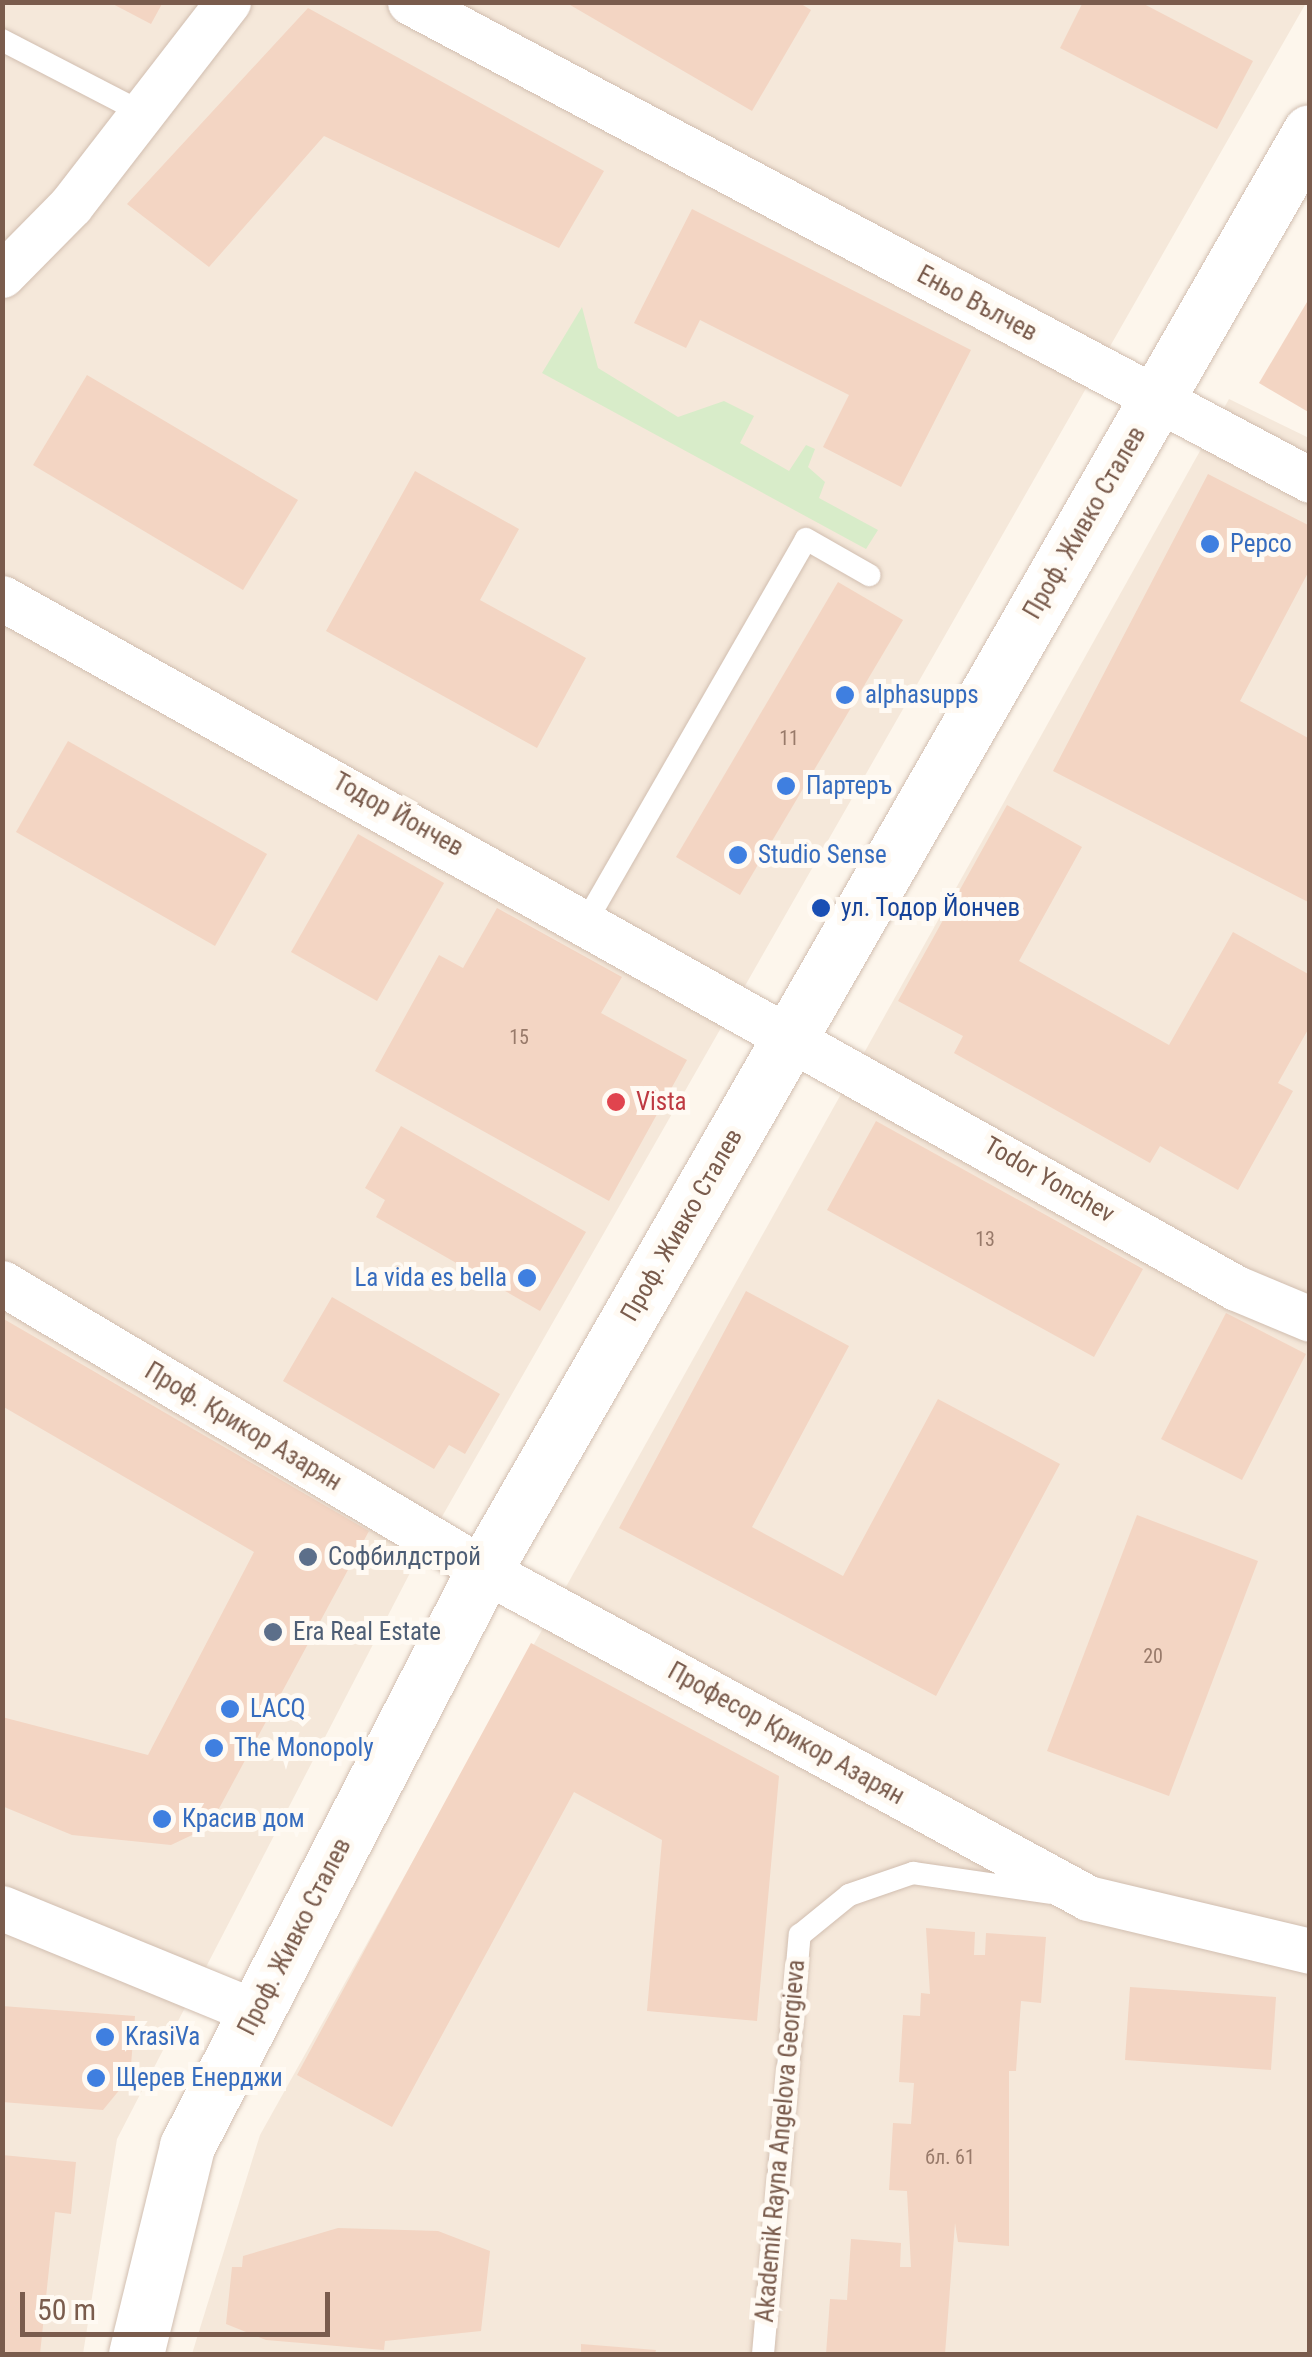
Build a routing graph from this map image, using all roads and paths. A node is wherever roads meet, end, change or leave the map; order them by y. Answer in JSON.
{"nodes":[{"id":1,"x":228,"y":2,"type":"edge"},
{"id":2,"x":410,"y":2,"type":"edge"},
{"id":3,"x":2,"y":40,"type":"edge"},
{"id":4,"x":143,"y":114,"type":"junction"},
{"id":5,"x":1310,"y":132,"type":"edge"},
{"id":6,"x":2,"y":275,"type":"edge"},
{"id":7,"x":1156,"y":400,"type":"junction"},
{"id":8,"x":1310,"y":480,"type":"edge"},
{"id":9,"x":869,"y":575,"type":"dead end"},
{"id":10,"x":2,"y":598,"type":"edge"},
{"id":11,"x":587,"y":920,"type":"junction"},
{"id":12,"x":793,"y":1033,"type":"junction"},
{"id":13,"x":2,"y":1283,"type":"edge"},
{"id":14,"x":1310,"y":1318,"type":"edge"},
{"id":15,"x":484,"y":1570,"type":"junction"},
{"id":16,"x":1088,"y":1898,"type":"junction"},
{"id":17,"x":2,"y":1908,"type":"edge"},
{"id":18,"x":1310,"y":1951,"type":"edge"},
{"id":19,"x":256,"y":2012,"type":"junction"},
{"id":20,"x":136,"y":2354,"type":"edge"},
{"id":21,"x":763,"y":2354,"type":"edge"}],
"edges":[{"from":1,"to":4,"type":"street"},
{"from":2,"to":7,"type":"street","name":"Еньо Вълчев"},
{"from":3,"to":4,"type":"lane"},
{"from":4,"to":6,"type":"street"},
{"from":5,"to":7,"type":"street","name":"Проф. Живко Сталев"},
{"from":7,"to":8,"type":"street","name":"Еньо Вълчев"},
{"from":7,"to":12,"type":"street","name":"Проф. Живко Сталев"},
{"from":9,"to":11,"type":"lane"},
{"from":10,"to":11,"type":"street","name":"Тодор Йончев"},
{"from":11,"to":12,"type":"street","name":"Тодор Йончев"},
{"from":12,"to":14,"type":"street","name":"Todor Yonchev"},
{"from":12,"to":15,"type":"street","name":"Проф. Живко Сталев"},
{"from":13,"to":15,"type":"street","name":"Проф. Крикор Азарян"},
{"from":15,"to":16,"type":"street","name":"Професор Крикор Азарян"},
{"from":15,"to":19,"type":"street","name":"Проф. Живко Сталев"},
{"from":16,"to":18,"type":"street","name":"Професор Крикор Азарян"},
{"from":16,"to":21,"type":"lane","name":"Akademik Rayna Angelova Georgieva"},
{"from":17,"to":19,"type":"street"},
{"from":19,"to":20,"type":"street","name":"Проф. Живко Сталев"}]}
